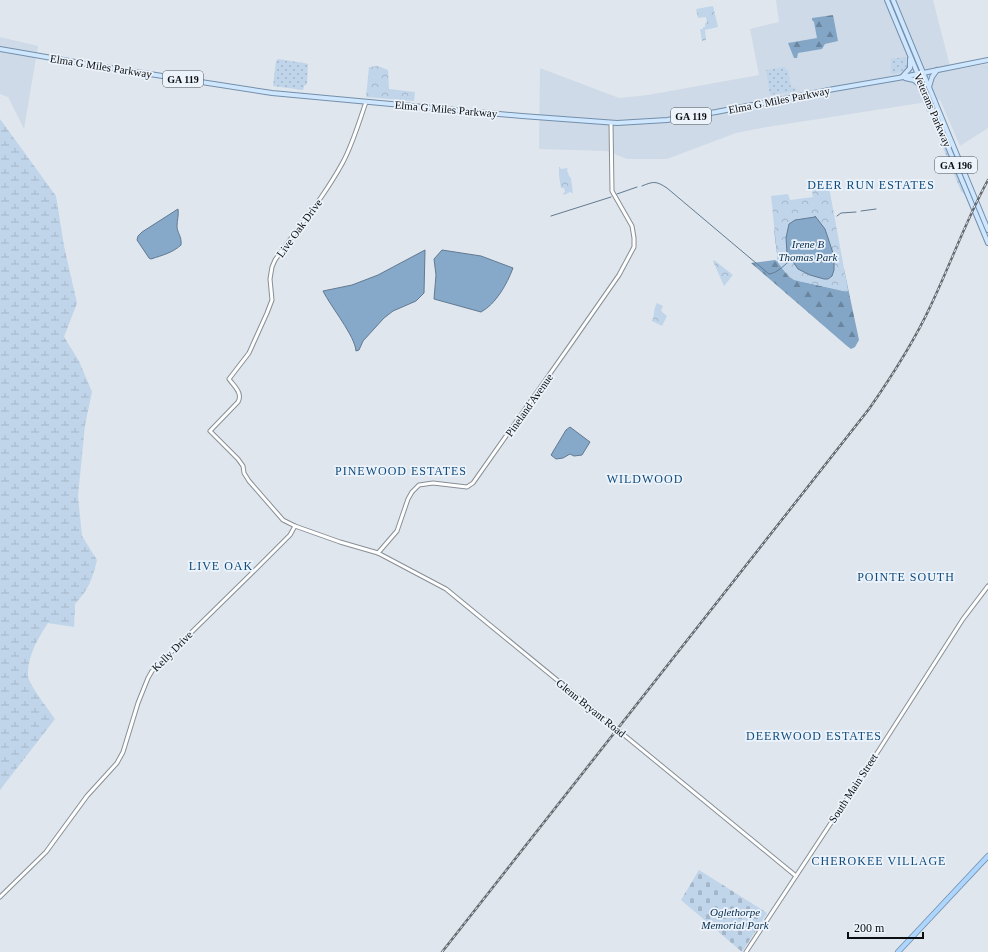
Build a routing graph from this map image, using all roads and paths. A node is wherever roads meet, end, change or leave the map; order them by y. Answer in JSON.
{"nodes":[{"id":1,"x":887,"y":0,"type":"edge"},
{"id":2,"x":893,"y":0,"type":"edge"},
{"id":3,"x":0,"y":49,"type":"edge"},
{"id":4,"x":910,"y":56,"type":"junction"},
{"id":5,"x":988,"y":60,"type":"edge"},
{"id":6,"x":938,"y":70,"type":"junction"},
{"id":7,"x":923,"y":73,"type":"junction"},
{"id":8,"x":918,"y":74,"type":"junction"},
{"id":9,"x":902,"y":77,"type":"junction"},
{"id":10,"x":923,"y":88,"type":"junction"},
{"id":11,"x":929,"y":88,"type":"junction"},
{"id":12,"x":366,"y":102,"type":"junction"},
{"id":13,"x":610,"y":123,"type":"junction"},
{"id":14,"x":988,"y":230,"type":"edge"},
{"id":15,"x":988,"y":243,"type":"edge"},
{"id":16,"x":295,"y":526,"type":"junction"},
{"id":17,"x":378,"y":553,"type":"junction"},
{"id":18,"x":988,"y":586,"type":"edge"},
{"id":19,"x":988,"y":856,"type":"edge"},
{"id":20,"x":796,"y":876,"type":"junction"},
{"id":21,"x":0,"y":897,"type":"edge"},
{"id":22,"x":746,"y":952,"type":"edge"},
{"id":23,"x":898,"y":952,"type":"edge"}],
"edges":[{"from":1,"to":4,"type":"main road","name":"Veterans Parkway"},
{"from":2,"to":7,"type":"main road","name":"Veterans Parkway"},
{"from":3,"to":12,"type":"main road","name":"Elma G Miles Parkway","number":"GA 119"},
{"from":4,"to":8,"type":"main road","name":"Veterans Parkway"},
{"from":4,"to":9,"type":"main road"},
{"from":5,"to":6,"type":"main road","number":"GA 119"},
{"from":6,"to":7,"type":"main road","number":"GA 119"},
{"from":6,"to":11,"type":"main road"},
{"from":7,"to":8,"type":"main road","number":"GA 119"},
{"from":7,"to":11,"type":"main road","name":"Veterans Parkway","number":"GA 196"},
{"from":8,"to":9,"type":"main road","number":"GA 119"},
{"from":8,"to":10,"type":"main road","name":"Veterans Parkway"},
{"from":9,"to":10,"type":"main road"},
{"from":9,"to":13,"type":"main road","name":"Elma G Miles Parkway","number":"GA 119"},
{"from":10,"to":15,"type":"main road","name":"Veterans Parkway","number":"GA 196"},
{"from":11,"to":14,"type":"main road","name":"Veterans Parkway","number":"GA 196"},
{"from":12,"to":13,"type":"main road","name":"Elma G Miles Parkway","number":"GA 119"},
{"from":12,"to":16,"type":"street","name":"Live Oak Drive"},
{"from":13,"to":17,"type":"street","name":"Pineland Avenue"},
{"from":16,"to":17,"type":"street"},
{"from":16,"to":21,"type":"street","name":"Kelly Drive"},
{"from":17,"to":20,"type":"street","name":"Glenn Bryant Road"},
{"from":18,"to":20,"type":"street","name":"South Main Street"},
{"from":19,"to":23,"type":"highway"},
{"from":20,"to":22,"type":"street","name":"South Main Street"}]}
